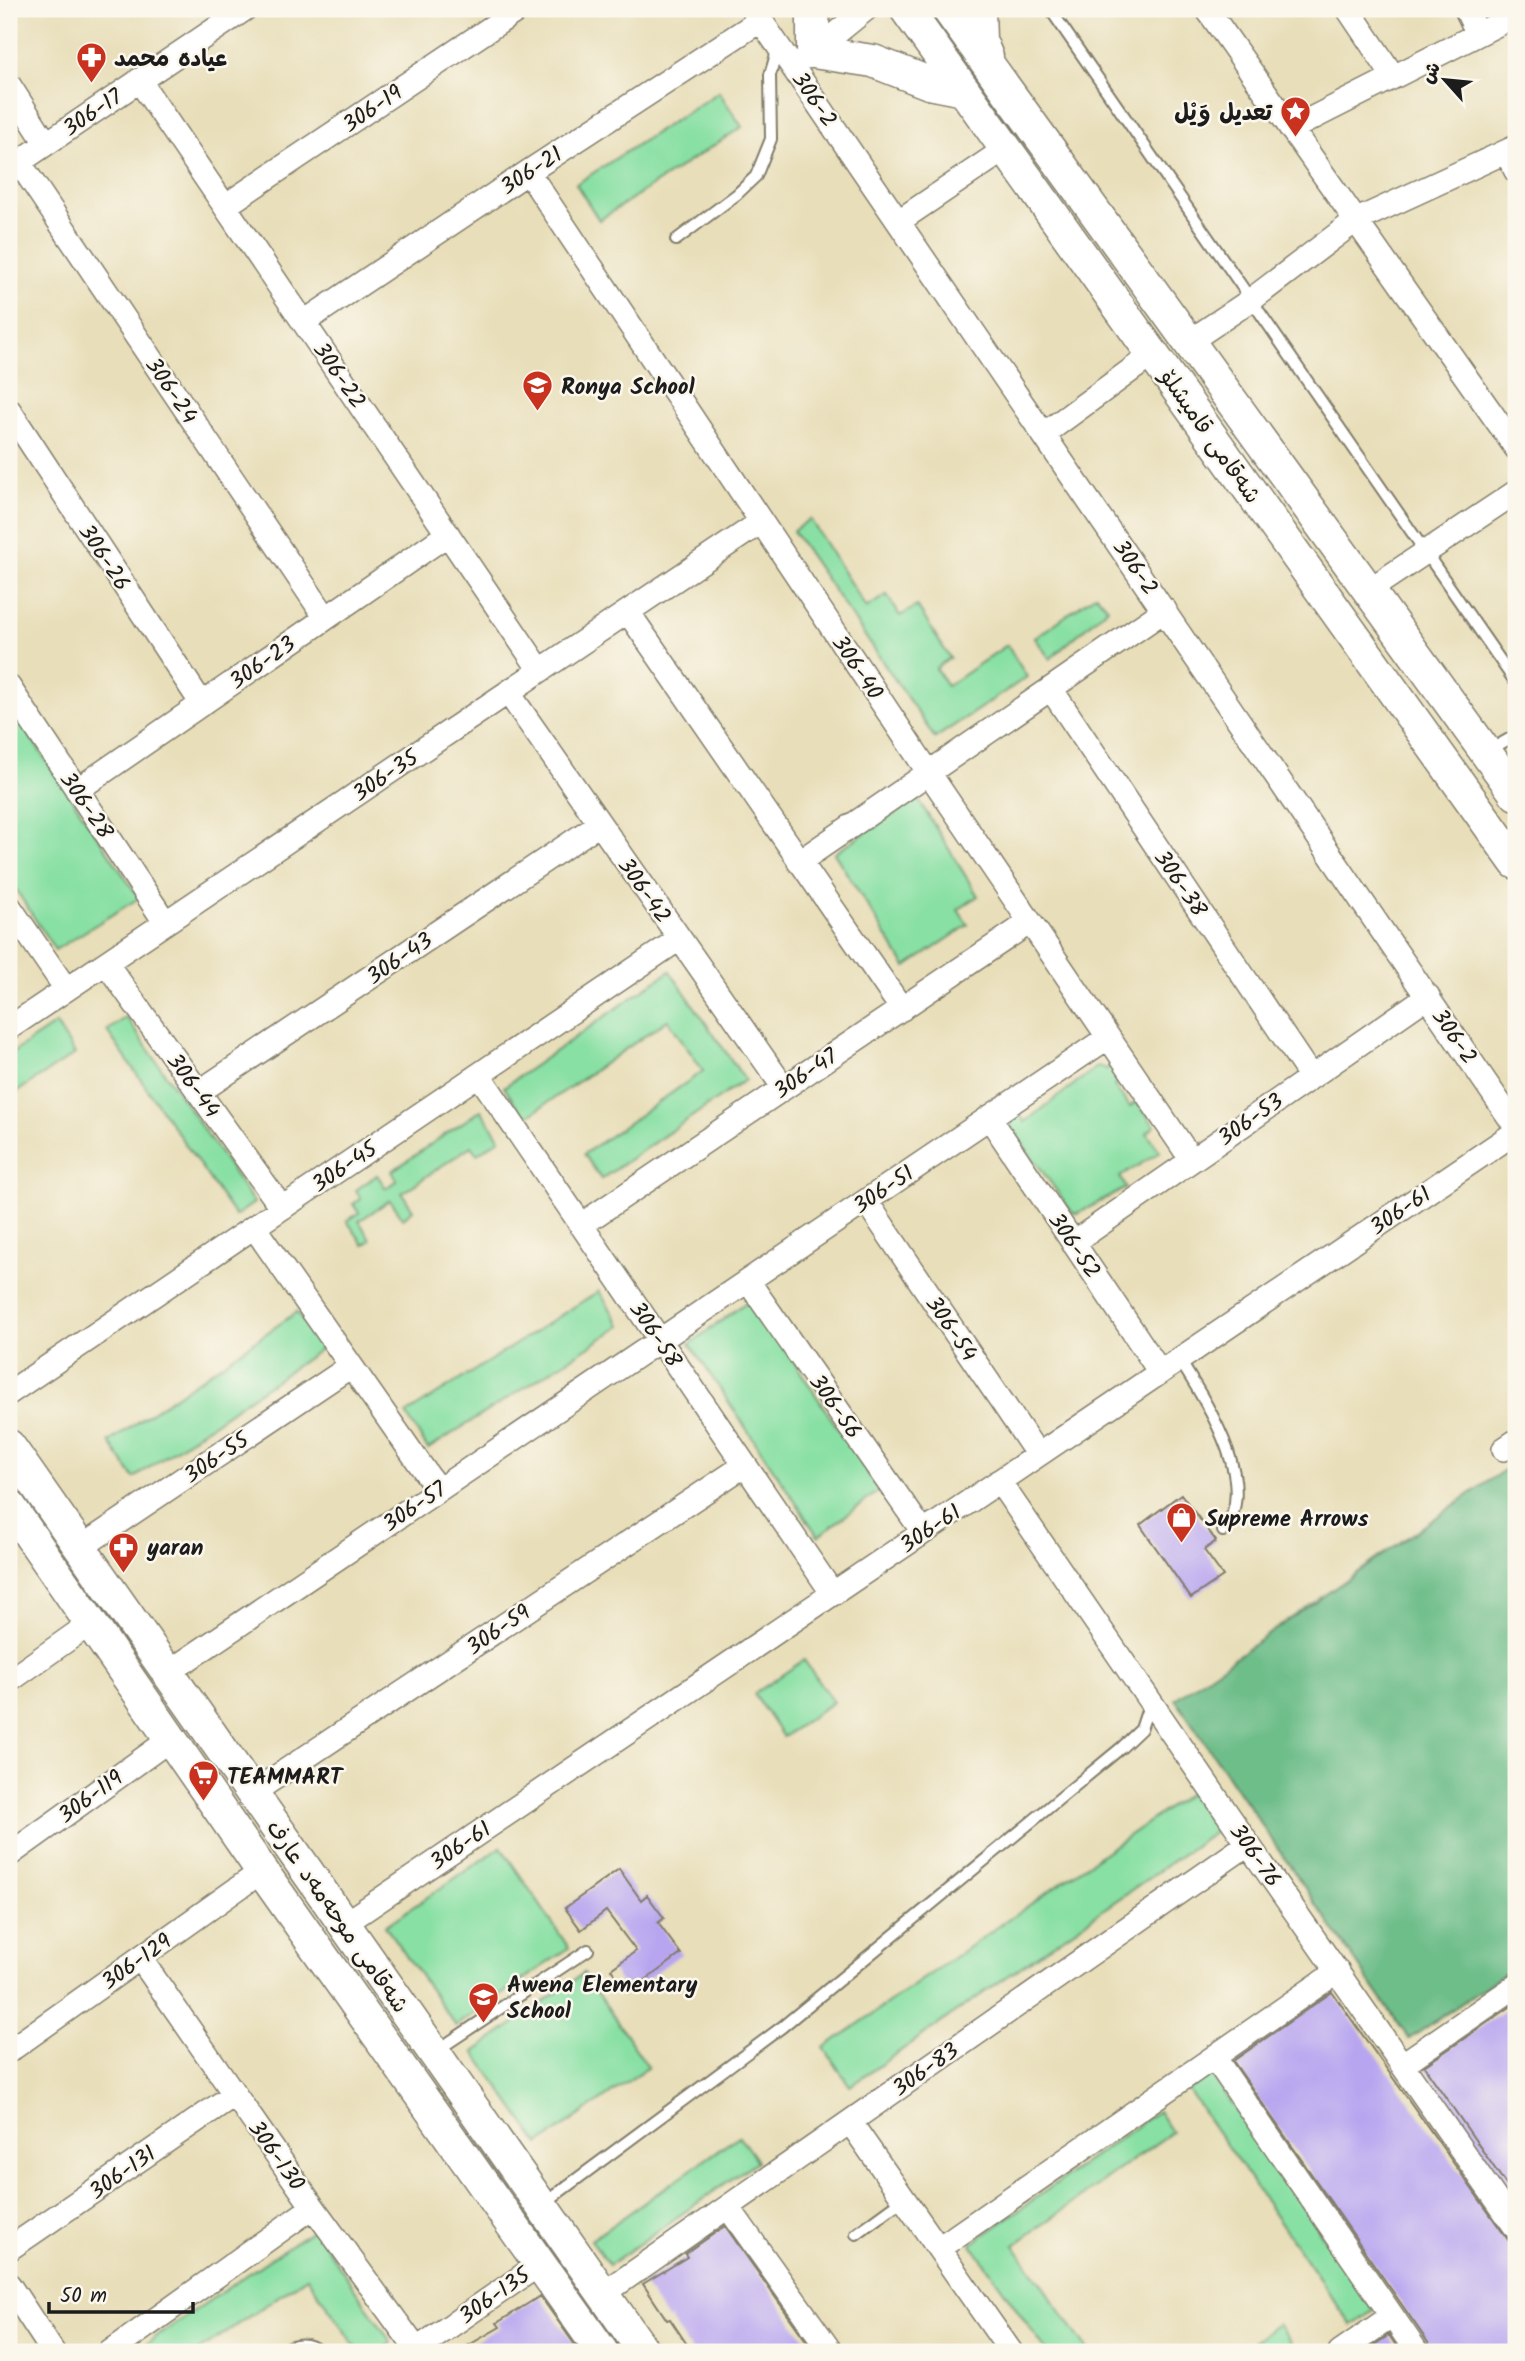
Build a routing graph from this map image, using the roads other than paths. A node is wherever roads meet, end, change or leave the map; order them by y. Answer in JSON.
{"nodes":[{"id":1,"x":245,"y":9,"type":"edge"},
{"id":2,"x":519,"y":9,"type":"edge"},
{"id":3,"x":813,"y":9,"type":"edge"},
{"id":4,"x":866,"y":9,"type":"edge"},
{"id":5,"x":906,"y":9,"type":"edge"},
{"id":6,"x":948,"y":9,"type":"edge"},
{"id":7,"x":979,"y":9,"type":"edge"},
{"id":8,"x":1050,"y":9,"type":"edge"},
{"id":9,"x":1207,"y":9,"type":"edge"},
{"id":10,"x":1348,"y":9,"type":"edge"},
{"id":11,"x":1466,"y":9,"type":"edge"},
{"id":12,"x":757,"y":15,"type":"edge"},
{"id":13,"x":1516,"y":15,"type":"edge"},
{"id":14,"x":1478,"y":34,"type":"junction"},
{"id":15,"x":779,"y":46,"type":"junction"},
{"id":16,"x":803,"y":60,"type":"junction"},
{"id":17,"x":993,"y":71,"type":"junction"},
{"id":18,"x":1393,"y":76,"type":"junction"},
{"id":19,"x":139,"y":80,"type":"junction"},
{"id":20,"x":9,"y":85,"type":"edge"},
{"id":21,"x":964,"y":90,"type":"junction"},
{"id":22,"x":1291,"y":129,"type":"junction"},
{"id":23,"x":46,"y":143,"type":"junction"},
{"id":24,"x":1007,"y":148,"type":"junction"},
{"id":25,"x":1513,"y":156,"type":"edge"},
{"id":26,"x":14,"y":166,"type":"edge"},
{"id":27,"x":528,"y":172,"type":"junction"},
{"id":28,"x":225,"y":206,"type":"junction"},
{"id":29,"x":899,"y":221,"type":"junction"},
{"id":30,"x":1355,"y":221,"type":"junction"},
{"id":31,"x":676,"y":240,"type":"dead end"},
{"id":32,"x":1251,"y":300,"type":"junction"},
{"id":33,"x":304,"y":322,"type":"junction"},
{"id":34,"x":1190,"y":341,"type":"junction"},
{"id":35,"x":1153,"y":354,"type":"junction"},
{"id":36,"x":9,"y":410,"type":"edge"},
{"id":37,"x":1044,"y":434,"type":"junction"},
{"id":38,"x":1516,"y":449,"type":"edge"},
{"id":39,"x":1516,"y":492,"type":"edge"},
{"id":40,"x":761,"y":522,"type":"junction"},
{"id":41,"x":447,"y":534,"type":"junction"},
{"id":42,"x":1331,"y":541,"type":"junction"},
{"id":43,"x":1425,"y":552,"type":"junction"},
{"id":44,"x":1302,"y":564,"type":"junction"},
{"id":45,"x":1369,"y":590,"type":"junction"},
{"id":46,"x":1165,"y":610,"type":"junction"},
{"id":47,"x":628,"y":611,"type":"junction"},
{"id":48,"x":326,"y":618,"type":"junction"},
{"id":49,"x":540,"y":670,"type":"junction"},
{"id":50,"x":1516,"y":683,"type":"edge"},
{"id":51,"x":9,"y":687,"type":"edge"},
{"id":52,"x":1051,"y":689,"type":"junction"},
{"id":53,"x":508,"y":692,"type":"junction"},
{"id":54,"x":202,"y":704,"type":"junction"},
{"id":55,"x":1516,"y":735,"type":"edge"},
{"id":56,"x":1486,"y":752,"type":"junction"},
{"id":57,"x":929,"y":774,"type":"junction"},
{"id":58,"x":77,"y":790,"type":"junction"},
{"id":59,"x":1516,"y":794,"type":"edge"},
{"id":60,"x":599,"y":824,"type":"junction"},
{"id":61,"x":799,"y":862,"type":"junction"},
{"id":62,"x":1516,"y":863,"type":"edge"},
{"id":63,"x":9,"y":906,"type":"edge"},
{"id":64,"x":165,"y":922,"type":"junction"},
{"id":65,"x":1030,"y":922,"type":"junction"},
{"id":66,"x":679,"y":939,"type":"junction"},
{"id":67,"x":106,"y":962,"type":"junction"},
{"id":68,"x":66,"y":989,"type":"junction"},
{"id":69,"x":1427,"y":996,"type":"junction"},
{"id":70,"x":902,"y":1009,"type":"junction"},
{"id":71,"x":9,"y":1028,"type":"edge"},
{"id":72,"x":1107,"y":1038,"type":"junction"},
{"id":73,"x":479,"y":1075,"type":"junction"},
{"id":74,"x":1311,"y":1077,"type":"junction"},
{"id":75,"x":784,"y":1088,"type":"junction"},
{"id":76,"x":199,"y":1092,"type":"junction"},
{"id":77,"x":989,"y":1117,"type":"junction"},
{"id":78,"x":1516,"y":1129,"type":"edge"},
{"id":79,"x":1191,"y":1159,"type":"junction"},
{"id":80,"x":866,"y":1201,"type":"junction"},
{"id":81,"x":282,"y":1208,"type":"junction"},
{"id":82,"x":581,"y":1225,"type":"junction"},
{"id":83,"x":254,"y":1227,"type":"junction"},
{"id":84,"x":1073,"y":1243,"type":"junction"},
{"id":85,"x":748,"y":1280,"type":"junction"},
{"id":86,"x":660,"y":1340,"type":"junction"},
{"id":87,"x":1179,"y":1359,"type":"junction"},
{"id":88,"x":351,"y":1366,"type":"junction"},
{"id":89,"x":1160,"y":1373,"type":"junction"},
{"id":90,"x":9,"y":1393,"type":"edge"},
{"id":91,"x":9,"y":1446,"type":"edge"},
{"id":92,"x":1038,"y":1455,"type":"junction"},
{"id":93,"x":745,"y":1465,"type":"junction"},
{"id":94,"x":999,"y":1481,"type":"junction"},
{"id":95,"x":438,"y":1490,"type":"junction"},
{"id":96,"x":9,"y":1505,"type":"edge"},
{"id":97,"x":1223,"y":1531,"type":"dead end"},
{"id":98,"x":923,"y":1532,"type":"junction"},
{"id":99,"x":75,"y":1541,"type":"junction"},
{"id":100,"x":41,"y":1552,"type":"junction"},
{"id":101,"x":833,"y":1594,"type":"junction"},
{"id":102,"x":91,"y":1623,"type":"junction"},
{"id":103,"x":169,"y":1672,"type":"junction"},
{"id":104,"x":9,"y":1681,"type":"edge"},
{"id":105,"x":1150,"y":1701,"type":"junction"},
{"id":106,"x":172,"y":1738,"type":"junction"},
{"id":107,"x":252,"y":1793,"type":"junction"},
{"id":108,"x":1248,"y":1844,"type":"junction"},
{"id":109,"x":9,"y":1855,"type":"edge"},
{"id":110,"x":262,"y":1871,"type":"junction"},
{"id":111,"x":344,"y":1924,"type":"junction"},
{"id":112,"x":588,"y":1950,"type":"dead end"},
{"id":113,"x":140,"y":1958,"type":"junction"},
{"id":114,"x":1338,"y":1971,"type":"junction"},
{"id":115,"x":1516,"y":1986,"type":"edge"},
{"id":116,"x":9,"y":2051,"type":"edge"},
{"id":117,"x":434,"y":2053,"type":"junction"},
{"id":118,"x":1213,"y":2057,"type":"junction"},
{"id":119,"x":1403,"y":2064,"type":"junction"},
{"id":120,"x":234,"y":2094,"type":"junction"},
{"id":121,"x":477,"y":2114,"type":"junction"},
{"id":122,"x":850,"y":2122,"type":"junction"},
{"id":123,"x":449,"y":2133,"type":"junction"},
{"id":124,"x":904,"y":2199,"type":"junction"},
{"id":125,"x":541,"y":2206,"type":"junction"},
{"id":126,"x":313,"y":2207,"type":"junction"},
{"id":127,"x":728,"y":2207,"type":"junction"},
{"id":128,"x":1516,"y":2228,"type":"edge"},
{"id":129,"x":856,"y":2234,"type":"dead end"},
{"id":130,"x":939,"y":2248,"type":"junction"},
{"id":131,"x":9,"y":2249,"type":"edge"},
{"id":132,"x":541,"y":2263,"type":"junction"},
{"id":133,"x":9,"y":2285,"type":"edge"},
{"id":134,"x":603,"y":2294,"type":"junction"},
{"id":135,"x":1392,"y":2316,"type":"junction"},
{"id":136,"x":415,"y":2351,"type":"edge"},
{"id":137,"x":54,"y":2352,"type":"edge"},
{"id":138,"x":110,"y":2352,"type":"edge"},
{"id":139,"x":282,"y":2352,"type":"edge"},
{"id":140,"x":320,"y":2352,"type":"edge"},
{"id":141,"x":603,"y":2352,"type":"edge"},
{"id":142,"x":644,"y":2352,"type":"edge"},
{"id":143,"x":831,"y":2352,"type":"edge"},
{"id":144,"x":1011,"y":2352,"type":"edge"},
{"id":145,"x":1340,"y":2352,"type":"edge"},
{"id":146,"x":1417,"y":2352,"type":"edge"}],
"edges":[{"from":1,"to":19,"type":"street","name":"306-17"},
{"from":2,"to":28,"type":"street","name":"306-19"},
{"from":3,"to":16,"type":"street"},
{"from":4,"to":16,"type":"street"},
{"from":5,"to":21,"type":"street","name":"شەقامی قامیشلۆ"},
{"from":6,"to":17,"type":"street","name":"شەقامی قامیشلۆ"},
{"from":7,"to":17,"type":"street"},
{"from":8,"to":32,"type":"lane"},
{"from":9,"to":22,"type":"street"},
{"from":10,"to":18,"type":"street"},
{"from":11,"to":14,"type":"street"},
{"from":12,"to":15,"type":"street","name":"306-2"},
{"from":12,"to":27,"type":"street","name":"306-21"},
{"from":13,"to":14,"type":"street"},
{"from":14,"to":18,"type":"street"},
{"from":15,"to":16,"type":"street","name":"306-2"},
{"from":15,"to":31,"type":"lane"},
{"from":16,"to":21,"type":"street"},
{"from":16,"to":29,"type":"street","name":"306-2"},
{"from":17,"to":34,"type":"street","name":"شەقامی قامیشلۆ"},
{"from":18,"to":22,"type":"street"},
{"from":19,"to":23,"type":"street","name":"306-17"},
{"from":19,"to":28,"type":"street","name":"306-22"},
{"from":20,"to":23,"type":"street"},
{"from":21,"to":24,"type":"street","name":"شەقامی قامیشلۆ"},
{"from":22,"to":30,"type":"street"},
{"from":23,"to":26,"type":"street","name":"306-17"},
{"from":24,"to":29,"type":"street"},
{"from":24,"to":35,"type":"street","name":"شەقامی قامیشلۆ"},
{"from":25,"to":30,"type":"street"},
{"from":26,"to":48,"type":"street","name":"306-24"},
{"from":27,"to":33,"type":"street","name":"306-21"},
{"from":27,"to":40,"type":"street","name":"306-40"},
{"from":28,"to":33,"type":"street","name":"306-22"},
{"from":29,"to":37,"type":"street","name":"306-2"},
{"from":30,"to":32,"type":"street"},
{"from":30,"to":38,"type":"street"},
{"from":32,"to":34,"type":"street"},
{"from":32,"to":43,"type":"lane"},
{"from":33,"to":41,"type":"street","name":"306-22"},
{"from":34,"to":42,"type":"street","name":"شەقامی قامیشلۆ"},
{"from":35,"to":37,"type":"street"},
{"from":35,"to":44,"type":"street","name":"شەقامی قامیشلۆ"},
{"from":36,"to":54,"type":"street","name":"306-26"},
{"from":37,"to":46,"type":"street","name":"306-2"},
{"from":39,"to":43,"type":"street"},
{"from":40,"to":47,"type":"street","name":"306-35"},
{"from":40,"to":57,"type":"street","name":"306-40"},
{"from":41,"to":48,"type":"street","name":"306-23"},
{"from":41,"to":49,"type":"street","name":"306-22"},
{"from":42,"to":44,"type":"street"},
{"from":42,"to":45,"type":"street","name":"شەقامی قامیشلۆ"},
{"from":43,"to":45,"type":"street"},
{"from":43,"to":50,"type":"lane"},
{"from":44,"to":62,"type":"street","name":"شەقامی قامیشلۆ"},
{"from":45,"to":56,"type":"street","name":"شەقامی قامیشلۆ"},
{"from":46,"to":52,"type":"street"},
{"from":46,"to":69,"type":"street","name":"306-2"},
{"from":47,"to":49,"type":"street","name":"306-35"},
{"from":47,"to":61,"type":"street"},
{"from":48,"to":54,"type":"street","name":"306-23"},
{"from":49,"to":53,"type":"street","name":"306-35"},
{"from":51,"to":58,"type":"street","name":"306-28"},
{"from":52,"to":57,"type":"street"},
{"from":52,"to":74,"type":"street","name":"306-38"},
{"from":53,"to":60,"type":"street","name":"306-42"},
{"from":53,"to":64,"type":"street","name":"306-35"},
{"from":54,"to":58,"type":"street","name":"306-23"},
{"from":55,"to":56,"type":"lane"},
{"from":56,"to":59,"type":"street","name":"شەقامی قامیشلۆ"},
{"from":57,"to":61,"type":"street"},
{"from":57,"to":65,"type":"street","name":"306-40"},
{"from":58,"to":64,"type":"street","name":"306-28"},
{"from":60,"to":66,"type":"street","name":"306-42"},
{"from":60,"to":76,"type":"street","name":"306-43"},
{"from":61,"to":70,"type":"street"},
{"from":63,"to":68,"type":"street"},
{"from":64,"to":67,"type":"street","name":"306-35"},
{"from":65,"to":70,"type":"street","name":"306-47"},
{"from":65,"to":72,"type":"street","name":"306-40"},
{"from":66,"to":73,"type":"street","name":"306-45"},
{"from":66,"to":75,"type":"street","name":"306-42"},
{"from":67,"to":68,"type":"street","name":"306-35"},
{"from":67,"to":76,"type":"street","name":"306-44"},
{"from":68,"to":71,"type":"street","name":"306-35"},
{"from":69,"to":74,"type":"street","name":"306-53"},
{"from":69,"to":78,"type":"street","name":"306-2"},
{"from":70,"to":75,"type":"street","name":"306-47"},
{"from":72,"to":77,"type":"street","name":"306-51"},
{"from":72,"to":79,"type":"street","name":"306-40"},
{"from":73,"to":81,"type":"street","name":"306-45"},
{"from":73,"to":82,"type":"street","name":"306-58"},
{"from":74,"to":79,"type":"street","name":"306-53"},
{"from":75,"to":82,"type":"street","name":"306-47"},
{"from":76,"to":81,"type":"street","name":"306-44"},
{"from":77,"to":80,"type":"street","name":"306-51"},
{"from":77,"to":84,"type":"street","name":"306-52"},
{"from":78,"to":87,"type":"street","name":"306-61"},
{"from":79,"to":84,"type":"street","name":"306-53"},
{"from":80,"to":85,"type":"street","name":"306-51"},
{"from":80,"to":92,"type":"street","name":"306-54"},
{"from":81,"to":83,"type":"street","name":"306-45"},
{"from":82,"to":86,"type":"street","name":"306-58"},
{"from":83,"to":88,"type":"street"},
{"from":83,"to":90,"type":"street","name":"306-45"},
{"from":84,"to":89,"type":"street","name":"306-52"},
{"from":85,"to":86,"type":"street","name":"306-51"},
{"from":85,"to":98,"type":"street","name":"306-56"},
{"from":86,"to":93,"type":"street","name":"306-58"},
{"from":86,"to":95,"type":"street","name":"306-57"},
{"from":87,"to":89,"type":"street","name":"306-61"},
{"from":87,"to":97,"type":"lane"},
{"from":88,"to":95,"type":"street"},
{"from":88,"to":99,"type":"street","name":"306-55"},
{"from":89,"to":92,"type":"street","name":"306-61"},
{"from":91,"to":99,"type":"street","name":"شەقامی موحەمەد عارف"},
{"from":92,"to":94,"type":"street","name":"306-61"},
{"from":93,"to":101,"type":"street","name":"306-58"},
{"from":93,"to":107,"type":"street","name":"306-59"},
{"from":94,"to":98,"type":"street","name":"306-61"},
{"from":94,"to":105,"type":"street","name":"306-76"},
{"from":95,"to":103,"type":"street","name":"306-57"},
{"from":96,"to":100,"type":"street","name":"شەقامی موحەمەد عارف"},
{"from":98,"to":101,"type":"street","name":"306-61"},
{"from":99,"to":100,"type":"street"},
{"from":99,"to":103,"type":"street","name":"شەقامی موحەمەد عارف"},
{"from":100,"to":102,"type":"street","name":"شەقامی موحەمەد عارف"},
{"from":101,"to":111,"type":"street","name":"306-61"},
{"from":102,"to":104,"type":"street"},
{"from":102,"to":106,"type":"street","name":"شەقامی موحەمەد عارف"},
{"from":103,"to":107,"type":"street","name":"شەقامی موحەمەد عارف"},
{"from":105,"to":108,"type":"street","name":"306-76"},
{"from":105,"to":125,"type":"lane"},
{"from":106,"to":109,"type":"street","name":"306-119"},
{"from":106,"to":110,"type":"street","name":"شەقامی موحەمەد عارف"},
{"from":107,"to":111,"type":"street","name":"شەقامی موحەمەد عارف"},
{"from":108,"to":114,"type":"street","name":"306-76"},
{"from":108,"to":122,"type":"street","name":"306-83"},
{"from":110,"to":113,"type":"street","name":"306-129"},
{"from":110,"to":123,"type":"street","name":"شەقامی موحەمەد عارف"},
{"from":111,"to":117,"type":"street","name":"شەقامی موحەمەد عارف"},
{"from":112,"to":117,"type":"lane"},
{"from":113,"to":116,"type":"street","name":"306-129"},
{"from":113,"to":120,"type":"street","name":"306-130"},
{"from":114,"to":118,"type":"street"},
{"from":114,"to":119,"type":"street","name":"306-76"},
{"from":115,"to":119,"type":"street"},
{"from":117,"to":121,"type":"street","name":"شەقامی موحەمەد عارف"},
{"from":118,"to":130,"type":"street"},
{"from":118,"to":135,"type":"street"},
{"from":119,"to":128,"type":"street","name":"306-76"},
{"from":120,"to":126,"type":"street","name":"306-130"},
{"from":120,"to":131,"type":"street","name":"306-131"},
{"from":121,"to":123,"type":"street"},
{"from":121,"to":125,"type":"street","name":"شەقامی موحەمەد عارف"},
{"from":122,"to":124,"type":"street"},
{"from":122,"to":127,"type":"street","name":"306-83"},
{"from":123,"to":132,"type":"street","name":"شەقامی موحەمەد عارف"},
{"from":124,"to":129,"type":"lane"},
{"from":124,"to":130,"type":"street"},
{"from":125,"to":134,"type":"street","name":"شەقامی موحەمەد عارف"},
{"from":126,"to":136,"type":"street","name":"306-130"},
{"from":126,"to":138,"type":"street"},
{"from":127,"to":134,"type":"street","name":"306-83"},
{"from":127,"to":143,"type":"street"},
{"from":130,"to":144,"type":"street"},
{"from":132,"to":136,"type":"street","name":"306-135"},
{"from":132,"to":141,"type":"street","name":"شەقامی موحەمەد عارف"},
{"from":133,"to":137,"type":"street"},
{"from":134,"to":142,"type":"street","name":"شەقامی موحەمەد عارف"},
{"from":135,"to":145,"type":"street"},
{"from":135,"to":146,"type":"street"},
{"from":139,"to":140,"type":"lane"}]}
